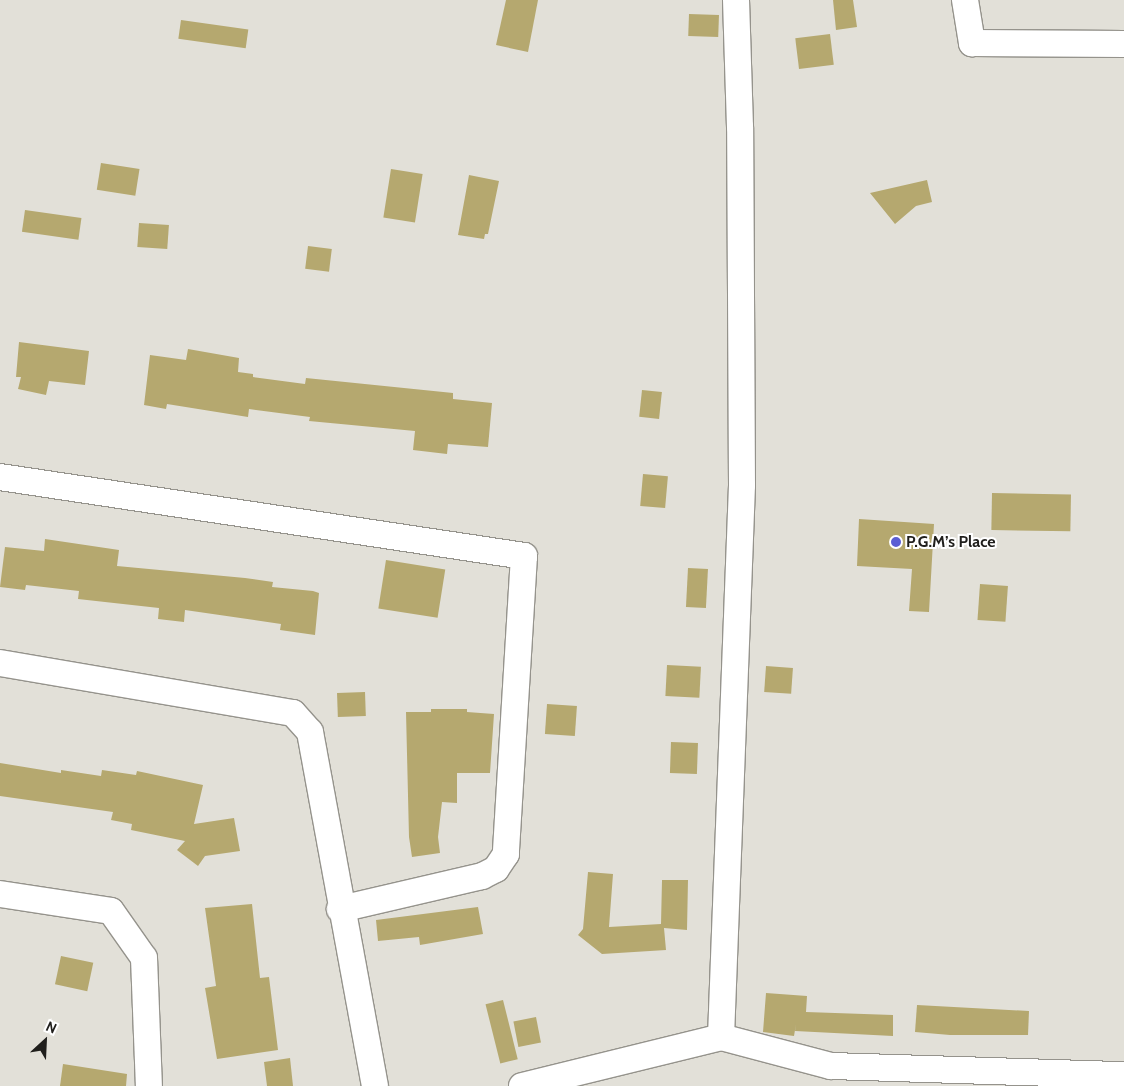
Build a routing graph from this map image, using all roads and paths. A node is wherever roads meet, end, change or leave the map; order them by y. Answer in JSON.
{"nodes":[{"id":1,"x":736,"y":0,"type":"edge"},
{"id":2,"x":965,"y":0,"type":"edge"},
{"id":3,"x":1124,"y":44,"type":"edge"},
{"id":4,"x":0,"y":477,"type":"edge"},
{"id":5,"x":0,"y":663,"type":"edge"},
{"id":6,"x":0,"y":894,"type":"edge"},
{"id":7,"x":340,"y":909,"type":"junction"},
{"id":8,"x":721,"y":1037,"type":"junction"},
{"id":9,"x":1124,"y":1075,"type":"edge"},
{"id":10,"x":149,"y":1086,"type":"edge"},
{"id":11,"x":374,"y":1086,"type":"edge"},
{"id":12,"x":522,"y":1086,"type":"edge"}],
"edges":[{"from":1,"to":8,"type":"street"},
{"from":2,"to":3,"type":"street"},
{"from":4,"to":7,"type":"street"},
{"from":5,"to":7,"type":"street"},
{"from":6,"to":10,"type":"street"},
{"from":7,"to":11,"type":"street"},
{"from":8,"to":9,"type":"street"},
{"from":8,"to":12,"type":"street"}]}
